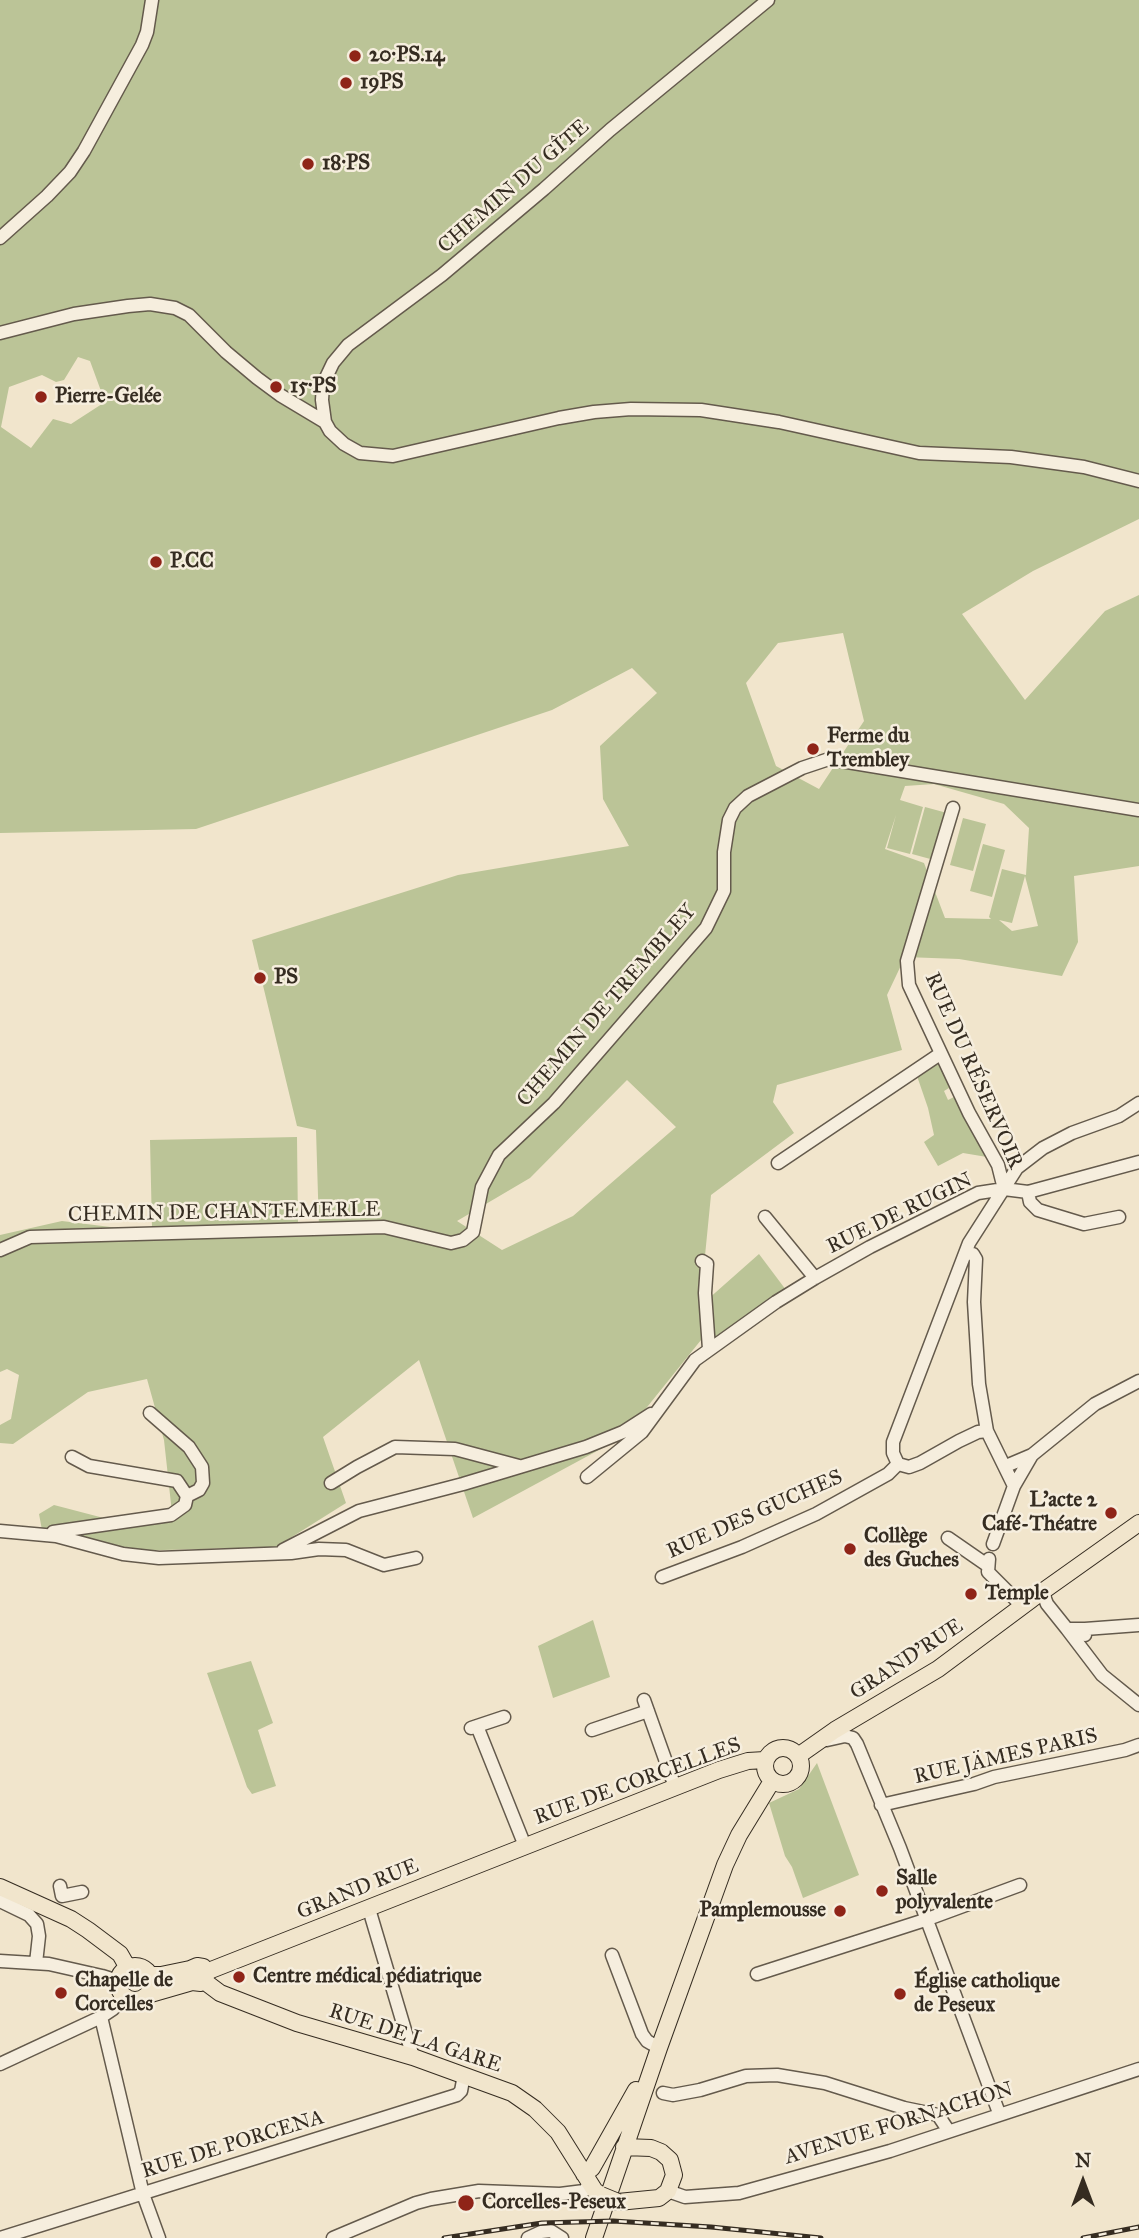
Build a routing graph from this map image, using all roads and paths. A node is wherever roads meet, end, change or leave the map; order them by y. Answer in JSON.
{"nodes":[{"id":1,"x":152,"y":0,"type":"edge"},
{"id":2,"x":768,"y":0,"type":"edge"},
{"id":3,"x":0,"y":237,"type":"edge"},
{"id":4,"x":0,"y":332,"type":"edge"},
{"id":5,"x":325,"y":422,"type":"junction"},
{"id":6,"x":1139,"y":481,"type":"edge"},
{"id":7,"x":953,"y":807,"type":"dead end"},
{"id":8,"x":1139,"y":810,"type":"edge"},
{"id":9,"x":940,"y":1055,"type":"junction"},
{"id":10,"x":1139,"y":1102,"type":"edge"},
{"id":11,"x":1139,"y":1162,"type":"edge"},
{"id":12,"x":778,"y":1163,"type":"dead end"},
{"id":13,"x":1004,"y":1189,"type":"junction"},
{"id":14,"x":1028,"y":1192,"type":"junction"},
{"id":15,"x":765,"y":1217,"type":"dead end"},
{"id":16,"x":1119,"y":1217,"type":"dead end"},
{"id":17,"x":450,"y":1243,"type":"joint"},
{"id":18,"x":0,"y":1250,"type":"edge"},
{"id":19,"x":973,"y":1254,"type":"dead end"},
{"id":20,"x":702,"y":1261,"type":"dead end"},
{"id":21,"x":815,"y":1279,"type":"junction"},
{"id":22,"x":709,"y":1349,"type":"junction"},
{"id":23,"x":1139,"y":1381,"type":"edge"},
{"id":24,"x":660,"y":1406,"type":"junction"},
{"id":25,"x":150,"y":1413,"type":"dead end"},
{"id":26,"x":987,"y":1431,"type":"junction"},
{"id":27,"x":1032,"y":1455,"type":"junction"},
{"id":28,"x":72,"y":1457,"type":"dead end"},
{"id":29,"x":898,"y":1464,"type":"junction"},
{"id":30,"x":520,"y":1466,"type":"junction"},
{"id":31,"x":1006,"y":1466,"type":"junction"},
{"id":32,"x":587,"y":1477,"type":"dead end"},
{"id":33,"x":331,"y":1483,"type":"dead end"},
{"id":34,"x":1014,"y":1486,"type":"junction"},
{"id":35,"x":187,"y":1496,"type":"junction"},
{"id":36,"x":1139,"y":1523,"type":"edge"},
{"id":37,"x":0,"y":1531,"type":"edge"},
{"id":38,"x":33,"y":1534,"type":"junction"},
{"id":39,"x":948,"y":1538,"type":"dead end"},
{"id":40,"x":993,"y":1544,"type":"dead end"},
{"id":41,"x":276,"y":1553,"type":"junction"},
{"id":42,"x":415,"y":1558,"type":"dead end"},
{"id":43,"x":662,"y":1577,"type":"dead end"},
{"id":44,"x":1042,"y":1591,"type":"junction"},
{"id":45,"x":1022,"y":1606,"type":"junction"},
{"id":46,"x":1139,"y":1625,"type":"edge"},
{"id":47,"x":1067,"y":1629,"type":"junction"},
{"id":48,"x":1084,"y":1629,"type":"junction"},
{"id":49,"x":1087,"y":1653,"type":"junction"},
{"id":50,"x":1139,"y":1705,"type":"edge"},
{"id":51,"x":504,"y":1717,"type":"dead end"},
{"id":52,"x":592,"y":1730,"type":"dead end"},
{"id":53,"x":818,"y":1742,"type":"junction"},
{"id":54,"x":1139,"y":1745,"type":"edge"},
{"id":55,"x":798,"y":1756,"type":"junction"},
{"id":56,"x":765,"y":1760,"type":"junction"},
{"id":57,"x":772,"y":1781,"type":"junction"},
{"id":58,"x":675,"y":1787,"type":"junction"},
{"id":59,"x":881,"y":1805,"type":"junction"},
{"id":60,"x":525,"y":1846,"type":"junction"},
{"id":61,"x":1020,"y":1885,"type":"dead end"},
{"id":62,"x":60,"y":1886,"type":"dead end"},
{"id":63,"x":0,"y":1887,"type":"edge"},
{"id":64,"x":82,"y":1892,"type":"dead end"},
{"id":65,"x":0,"y":1901,"type":"edge"},
{"id":66,"x":369,"y":1909,"type":"junction"},
{"id":67,"x":925,"y":1920,"type":"junction"},
{"id":68,"x":612,"y":1955,"type":"dead end"},
{"id":69,"x":0,"y":1961,"type":"edge"},
{"id":70,"x":36,"y":1963,"type":"junction"},
{"id":71,"x":128,"y":1968,"type":"junction"},
{"id":72,"x":757,"y":1974,"type":"dead end"},
{"id":73,"x":149,"y":1975,"type":"junction"},
{"id":74,"x":198,"y":1976,"type":"junction"},
{"id":75,"x":118,"y":1981,"type":"junction"},
{"id":76,"x":147,"y":1995,"type":"junction"},
{"id":77,"x":124,"y":1997,"type":"junction"},
{"id":78,"x":101,"y":2017,"type":"junction"},
{"id":79,"x":659,"y":2048,"type":"junction"},
{"id":80,"x":413,"y":2057,"type":"junction"},
{"id":81,"x":0,"y":2064,"type":"edge"},
{"id":82,"x":1139,"y":2069,"type":"edge"},
{"id":83,"x":464,"y":2075,"type":"junction"},
{"id":84,"x":663,"y":2093,"type":"dead end"},
{"id":85,"x":999,"y":2113,"type":"junction"},
{"id":86,"x":948,"y":2130,"type":"junction"},
{"id":87,"x":624,"y":2147,"type":"junction"},
{"id":88,"x":587,"y":2178,"type":"junction"},
{"id":89,"x":668,"y":2191,"type":"junction"},
{"id":90,"x":143,"y":2194,"type":"junction"},
{"id":91,"x":557,"y":2235,"type":"edge"},
{"id":92,"x":594,"y":2236,"type":"edge"},
{"id":93,"x":0,"y":2238,"type":"edge"},
{"id":94,"x":159,"y":2238,"type":"edge"},
{"id":95,"x":333,"y":2238,"type":"edge"},
{"id":96,"x":528,"y":2238,"type":"edge"}],
"edges":[{"from":1,"to":3,"type":"street"},
{"from":2,"to":5,"type":"street","name":"CHEMIN DU GÎTE"},
{"from":4,"to":5,"type":"street"},
{"from":5,"to":6,"type":"street"},
{"from":7,"to":9,"type":"street","name":"RUE DU RÉSERVOIR"},
{"from":8,"to":17,"type":"street","name":"CHEMIN DE TREMBLEY"},
{"from":9,"to":12,"type":"street"},
{"from":9,"to":13,"type":"street","name":"RUE DU RÉSERVOIR"},
{"from":10,"to":13,"type":"street"},
{"from":11,"to":14,"type":"street"},
{"from":13,"to":14,"type":"street"},
{"from":13,"to":21,"type":"street","name":"RUE DE RUGIN"},
{"from":13,"to":29,"type":"street"},
{"from":14,"to":16,"type":"street"},
{"from":15,"to":21,"type":"street","name":"RUE DE RUGIN"},
{"from":17,"to":18,"type":"street","name":"CHEMIN DE CHANTEMERLE"},
{"from":19,"to":26,"type":"street"},
{"from":20,"to":22,"type":"street"},
{"from":21,"to":22,"type":"street","name":"RUE DE RUGIN"},
{"from":22,"to":24,"type":"street","name":"RUE DE RUGIN"},
{"from":23,"to":27,"type":"street"},
{"from":24,"to":30,"type":"street","name":"RUE DE RUGIN"},
{"from":24,"to":32,"type":"street","name":"RUE DE RUGIN"},
{"from":25,"to":35,"type":"street"},
{"from":26,"to":29,"type":"street"},
{"from":26,"to":31,"type":"street"},
{"from":27,"to":31,"type":"street"},
{"from":27,"to":34,"type":"street"},
{"from":28,"to":35,"type":"street"},
{"from":29,"to":43,"type":"street","name":"RUE DES GUCHES"},
{"from":30,"to":33,"type":"street","name":"RUE DE RUGIN"},
{"from":30,"to":41,"type":"street"},
{"from":31,"to":34,"type":"street"},
{"from":34,"to":40,"type":"street"},
{"from":35,"to":38,"type":"street"},
{"from":36,"to":44,"type":"main road","name":"GRAND'RUE"},
{"from":37,"to":38,"type":"street"},
{"from":38,"to":41,"type":"street"},
{"from":39,"to":45,"type":"street"},
{"from":41,"to":42,"type":"street"},
{"from":44,"to":45,"type":"main road","name":"GRAND'RUE"},
{"from":44,"to":47,"type":"street"},
{"from":45,"to":53,"type":"main road","name":"GRAND'RUE"},
{"from":46,"to":48,"type":"street"},
{"from":47,"to":48,"type":"street"},
{"from":47,"to":49,"type":"street"},
{"from":48,"to":49,"type":"street"},
{"from":49,"to":50,"type":"street"},
{"from":51,"to":60,"type":"street"},
{"from":52,"to":58,"type":"street"},
{"from":53,"to":55,"type":"main road","name":"GRAND'RUE"},
{"from":53,"to":59,"type":"street"},
{"from":54,"to":59,"type":"street","name":"RUE JÄMES PARIS"},
{"from":55,"to":56,"type":"main road"},
{"from":55,"to":57,"type":"main road"},
{"from":56,"to":57,"type":"main road"},
{"from":56,"to":58,"type":"main road","name":"RUE DE CORCELLES"},
{"from":57,"to":79,"type":"main road"},
{"from":58,"to":60,"type":"main road","name":"RUE DE CORCELLES"},
{"from":59,"to":67,"type":"street"},
{"from":60,"to":66,"type":"main road","name":"GRAND RUE"},
{"from":61,"to":67,"type":"street"},
{"from":62,"to":64,"type":"street"},
{"from":63,"to":71,"type":"main road"},
{"from":65,"to":70,"type":"street"},
{"from":66,"to":74,"type":"main road","name":"GRAND RUE"},
{"from":66,"to":80,"type":"street"},
{"from":67,"to":72,"type":"street"},
{"from":67,"to":85,"type":"street"},
{"from":68,"to":79,"type":"street"},
{"from":69,"to":70,"type":"street"},
{"from":70,"to":75,"type":"street"},
{"from":71,"to":73,"type":"main road"},
{"from":71,"to":75,"type":"main road"},
{"from":73,"to":74,"type":"main road"},
{"from":73,"to":76,"type":"main road"},
{"from":74,"to":76,"type":"main road"},
{"from":74,"to":80,"type":"main road","name":"RUE DE LA GARE"},
{"from":75,"to":77,"type":"main road"},
{"from":76,"to":77,"type":"main road"},
{"from":77,"to":78,"type":"street"},
{"from":78,"to":81,"type":"street"},
{"from":78,"to":90,"type":"street"},
{"from":79,"to":87,"type":"main road"},
{"from":79,"to":88,"type":"main road"},
{"from":80,"to":83,"type":"main road","name":"RUE DE LA GARE"},
{"from":82,"to":85,"type":"street","name":"AVENUE FORNACHON"},
{"from":83,"to":88,"type":"main road","name":"RUE DE LA GARE"},
{"from":83,"to":90,"type":"street","name":"RUE DE PORCENA"},
{"from":84,"to":86,"type":"street"},
{"from":85,"to":86,"type":"street","name":"AVENUE FORNACHON"},
{"from":86,"to":89,"type":"street","name":"AVENUE FORNACHON"},
{"from":87,"to":89,"type":"main road"},
{"from":87,"to":92,"type":"main road"},
{"from":88,"to":89,"type":"main road","name":"RUE DE LA GARE","bridge":true},
{"from":88,"to":95,"type":"street"},
{"from":90,"to":93,"type":"street","name":"RUE DE PORCENA"},
{"from":90,"to":94,"type":"street"},
{"from":91,"to":96,"type":"street"}]}
